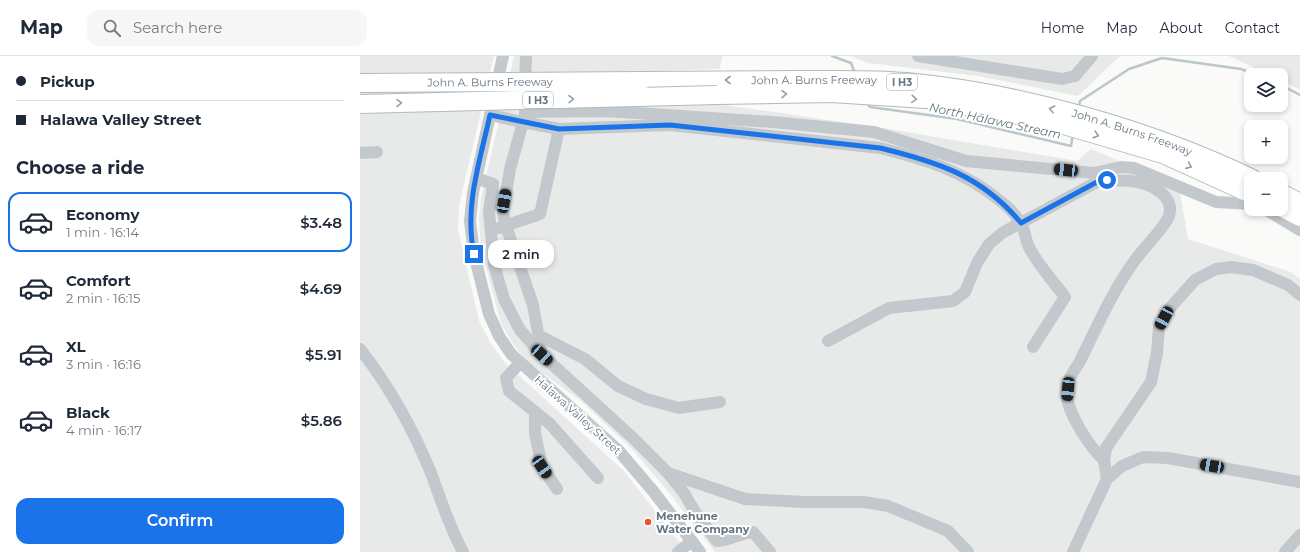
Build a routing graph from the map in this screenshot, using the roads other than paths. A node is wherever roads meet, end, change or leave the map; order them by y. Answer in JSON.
{"nodes":[{"id":1,"x":503,"y":56,"type":"edge"},
{"id":2,"x":526,"y":56,"type":"edge"},
{"id":3,"x":918,"y":56,"type":"edge"},
{"id":4,"x":1092,"y":56,"type":"edge"},
{"id":5,"x":975,"y":60,"type":"edge"},
{"id":6,"x":360,"y":83,"type":"edge"},
{"id":7,"x":360,"y":104,"type":"edge"},
{"id":8,"x":490,"y":115,"type":"junction"},
{"id":9,"x":524,"y":117,"type":"junction"},
{"id":10,"x":559,"y":129,"type":"junction"},
{"id":11,"x":1154,"y":146,"type":"junction"},
{"id":12,"x":377,"y":152,"type":"dead end"},
{"id":13,"x":360,"y":153,"type":"edge"},
{"id":14,"x":1244,"y":175,"type":"edge"},
{"id":15,"x":476,"y":178,"type":"junction"},
{"id":16,"x":1244,"y":191,"type":"edge"},
{"id":17,"x":1288,"y":197,"type":"edge"},
{"id":18,"x":1300,"y":203,"type":"edge"},
{"id":19,"x":1244,"y":204,"type":"edge"},
{"id":20,"x":1288,"y":211,"type":"edge"},
{"id":21,"x":1277,"y":216,"type":"edge"},
{"id":22,"x":1300,"y":217,"type":"edge"},
{"id":23,"x":1021,"y":223,"type":"junction"},
{"id":24,"x":506,"y":226,"type":"junction"},
{"id":25,"x":1300,"y":230,"type":"edge"},
{"id":26,"x":490,"y":231,"type":"junction"},
{"id":27,"x":1300,"y":295,"type":"edge"},
{"id":28,"x":540,"y":336,"type":"junction"},
{"id":29,"x":828,"y":341,"type":"dead end"},
{"id":30,"x":1032,"y":347,"type":"dead end"},
{"id":31,"x":360,"y":349,"type":"edge"},
{"id":32,"x":542,"y":355,"type":"junction"},
{"id":33,"x":520,"y":363,"type":"junction"},
{"id":34,"x":720,"y":402,"type":"dead end"},
{"id":35,"x":535,"y":412,"type":"junction"},
{"id":36,"x":1104,"y":460,"type":"junction"},
{"id":37,"x":668,"y":473,"type":"junction"},
{"id":38,"x":598,"y":478,"type":"dead end"},
{"id":39,"x":1107,"y":479,"type":"junction"},
{"id":40,"x":1300,"y":482,"type":"edge"},
{"id":41,"x":557,"y":489,"type":"dead end"},
{"id":42,"x":1300,"y":535,"type":"edge"},
{"id":43,"x":692,"y":541,"type":"junction"},
{"id":44,"x":463,"y":552,"type":"edge"},
{"id":45,"x":678,"y":552,"type":"edge"},
{"id":46,"x":700,"y":552,"type":"edge"},
{"id":47,"x":770,"y":552,"type":"edge"},
{"id":48,"x":968,"y":552,"type":"edge"},
{"id":49,"x":1073,"y":552,"type":"edge"},
{"id":50,"x":1285,"y":552,"type":"edge"}],
"edges":[{"from":1,"to":8,"type":"street","name":"Halawa Valley Street"},
{"from":2,"to":9,"type":"street"},
{"from":3,"to":5,"type":"street"},
{"from":4,"to":5,"type":"street"},
{"from":11,"to":6,"type":"highway","name":"John A. Burns Freeway","number":"I H3","one_way":true,"bridge":true},
{"from":7,"to":11,"type":"highway","name":"John A. Burns Freeway","number":"I H3","one_way":true,"bridge":true},
{"from":8,"to":9,"type":"street"},
{"from":8,"to":15,"type":"street","name":"Halawa Valley Street"},
{"from":9,"to":10,"type":"street"},
{"from":9,"to":19,"type":"street"},
{"from":9,"to":24,"type":"street"},
{"from":10,"to":23,"type":"street"},
{"from":10,"to":24,"type":"street"},
{"from":11,"to":14,"type":"highway","name":"John A. Burns Freeway","number":"I H3"},
{"from":11,"to":16,"type":"highway","name":"John A. Burns Freeway","number":"I H3","one_way":true},
{"from":12,"to":13,"type":"street"},
{"from":15,"to":26,"type":"street"},
{"from":15,"to":33,"type":"street","name":"Halawa Valley Street"},
{"from":17,"to":18,"type":"highway"},
{"from":20,"to":22,"type":"highway"},
{"from":21,"to":25,"type":"street"},
{"from":23,"to":29,"type":"street"},
{"from":23,"to":30,"type":"street"},
{"from":23,"to":36,"type":"street"},
{"from":24,"to":26,"type":"street"},
{"from":24,"to":28,"type":"street"},
{"from":26,"to":32,"type":"street"},
{"from":27,"to":36,"type":"street"},
{"from":28,"to":32,"type":"street"},
{"from":28,"to":34,"type":"street"},
{"from":31,"to":44,"type":"street"},
{"from":32,"to":37,"type":"street"},
{"from":33,"to":35,"type":"street"},
{"from":33,"to":43,"type":"street","name":"Halawa Valley Street"},
{"from":35,"to":38,"type":"street"},
{"from":35,"to":41,"type":"street"},
{"from":36,"to":39,"type":"street"},
{"from":37,"to":47,"type":"street"},
{"from":37,"to":48,"type":"street"},
{"from":39,"to":40,"type":"street"},
{"from":39,"to":49,"type":"street"},
{"from":42,"to":50,"type":"street"},
{"from":43,"to":45,"type":"street"},
{"from":43,"to":46,"type":"street","name":"Halawa Valley Street"}]}
